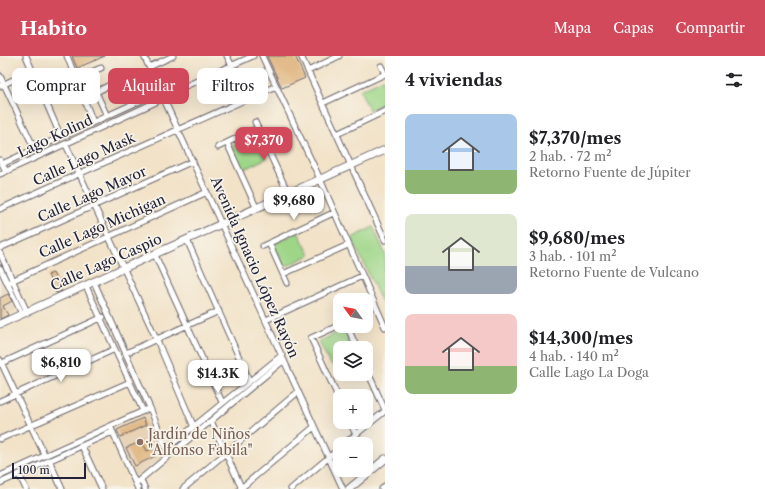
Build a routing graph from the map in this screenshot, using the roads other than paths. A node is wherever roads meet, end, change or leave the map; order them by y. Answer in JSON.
{"nodes":[{"id":1,"x":26,"y":56,"type":"edge"},
{"id":2,"x":67,"y":56,"type":"edge"},
{"id":3,"x":144,"y":56,"type":"edge"},
{"id":4,"x":173,"y":56,"type":"edge"},
{"id":5,"x":227,"y":56,"type":"edge"},
{"id":6,"x":254,"y":56,"type":"edge"},
{"id":7,"x":262,"y":56,"type":"edge"},
{"id":8,"x":301,"y":56,"type":"edge"},
{"id":9,"x":339,"y":56,"type":"edge"},
{"id":10,"x":232,"y":66,"type":"junction"},
{"id":11,"x":381,"y":66,"type":"dead end"},
{"id":12,"x":149,"y":67,"type":"joint"},
{"id":13,"x":31,"y":68,"type":"edge"},
{"id":14,"x":72,"y":68,"type":"edge"},
{"id":15,"x":308,"y":71,"type":"junction"},
{"id":16,"x":385,"y":74,"type":"edge"},
{"id":17,"x":0,"y":76,"type":"edge"},
{"id":18,"x":12,"y":80,"type":"edge"},
{"id":19,"x":2,"y":85,"type":"edge"},
{"id":20,"x":189,"y":85,"type":"edge"},
{"id":21,"x":276,"y":86,"type":"junction"},
{"id":22,"x":100,"y":101,"type":"edge"},
{"id":23,"x":323,"y":103,"type":"junction"},
{"id":24,"x":47,"y":104,"type":"edge"},
{"id":25,"x":86,"y":104,"type":"edge"},
{"id":26,"x":132,"y":104,"type":"edge"},
{"id":27,"x":153,"y":104,"type":"edge"},
{"id":28,"x":166,"y":104,"type":"edge"},
{"id":29,"x":385,"y":111,"type":"edge"},
{"id":30,"x":107,"y":116,"type":"junction"},
{"id":31,"x":93,"y":122,"type":"junction"},
{"id":32,"x":255,"y":122,"type":"dead end"},
{"id":33,"x":258,"y":128,"type":"junction"},
{"id":34,"x":178,"y":129,"type":"junction"},
{"id":35,"x":78,"y":130,"type":"junction"},
{"id":36,"x":337,"y":134,"type":"junction"},
{"id":37,"x":61,"y":137,"type":"junction"},
{"id":38,"x":81,"y":137,"type":"junction"},
{"id":39,"x":227,"y":143,"type":"junction"},
{"id":40,"x":66,"y":145,"type":"junction"},
{"id":41,"x":218,"y":147,"type":"dead end"},
{"id":42,"x":35,"y":150,"type":"junction"},
{"id":43,"x":385,"y":150,"type":"edge"},
{"id":44,"x":193,"y":161,"type":"junction"},
{"id":45,"x":1,"y":162,"type":"edge"},
{"id":46,"x":351,"y":165,"type":"junction"},
{"id":47,"x":6,"y":171,"type":"junction"},
{"id":48,"x":0,"y":174,"type":"edge"},
{"id":49,"x":80,"y":174,"type":"junction"},
{"id":50,"x":320,"y":179,"type":"junction"},
{"id":51,"x":208,"y":192,"type":"junction"},
{"id":52,"x":288,"y":193,"type":"junction"},
{"id":53,"x":94,"y":206,"type":"junction"},
{"id":54,"x":256,"y":207,"type":"junction"},
{"id":55,"x":0,"y":209,"type":"edge"},
{"id":56,"x":333,"y":213,"type":"junction"},
{"id":57,"x":222,"y":223,"type":"junction"},
{"id":58,"x":108,"y":237,"type":"junction"},
{"id":59,"x":187,"y":240,"type":"junction"},
{"id":60,"x":385,"y":240,"type":"edge"},
{"id":61,"x":269,"y":243,"type":"junction"},
{"id":62,"x":348,"y":245,"type":"junction"},
{"id":63,"x":263,"y":246,"type":"dead end"},
{"id":64,"x":0,"y":248,"type":"edge"},
{"id":65,"x":0,"y":253,"type":"edge"},
{"id":66,"x":155,"y":254,"type":"junction"},
{"id":67,"x":2,"y":266,"type":"edge"},
{"id":68,"x":123,"y":268,"type":"junction"},
{"id":69,"x":283,"y":274,"type":"junction"},
{"id":70,"x":362,"y":276,"type":"junction"},
{"id":71,"x":12,"y":280,"type":"junction"},
{"id":72,"x":94,"y":282,"type":"junction"},
{"id":73,"x":7,"y":283,"type":"junction"},
{"id":74,"x":287,"y":283,"type":"dead end"},
{"id":75,"x":86,"y":286,"type":"junction"},
{"id":76,"x":219,"y":311,"type":"junction"},
{"id":77,"x":24,"y":313,"type":"junction"},
{"id":78,"x":108,"y":314,"type":"junction"},
{"id":79,"x":101,"y":318,"type":"junction"},
{"id":80,"x":266,"y":320,"type":"junction"},
{"id":81,"x":0,"y":324,"type":"edge"},
{"id":82,"x":187,"y":326,"type":"junction"},
{"id":83,"x":385,"y":327,"type":"edge"},
{"id":84,"x":333,"y":328,"type":"edge"},
{"id":85,"x":157,"y":340,"type":"junction"},
{"id":86,"x":115,"y":349,"type":"junction"},
{"id":87,"x":126,"y":353,"type":"junction"},
{"id":88,"x":282,"y":355,"type":"junction"},
{"id":89,"x":284,"y":360,"type":"junction"},
{"id":90,"x":1,"y":362,"type":"edge"},
{"id":91,"x":249,"y":380,"type":"junction"},
{"id":92,"x":372,"y":381,"type":"edge"},
{"id":93,"x":130,"y":382,"type":"junction"},
{"id":94,"x":334,"y":389,"type":"edge"},
{"id":95,"x":298,"y":392,"type":"junction"},
{"id":96,"x":16,"y":394,"type":"junction"},
{"id":97,"x":229,"y":396,"type":"junction"},
{"id":98,"x":0,"y":401,"type":"edge"},
{"id":99,"x":222,"y":402,"type":"junction"},
{"id":100,"x":233,"y":403,"type":"junction"},
{"id":101,"x":150,"y":408,"type":"junction"},
{"id":102,"x":385,"y":410,"type":"edge"},
{"id":103,"x":143,"y":411,"type":"junction"},
{"id":104,"x":211,"y":420,"type":"junction"},
{"id":105,"x":30,"y":425,"type":"junction"},
{"id":106,"x":194,"y":425,"type":"junction"},
{"id":107,"x":110,"y":426,"type":"junction"},
{"id":108,"x":314,"y":427,"type":"junction"},
{"id":109,"x":353,"y":429,"type":"edge"},
{"id":110,"x":112,"y":432,"type":"junction"},
{"id":111,"x":356,"y":435,"type":"junction"},
{"id":112,"x":353,"y":437,"type":"edge"},
{"id":113,"x":0,"y":439,"type":"edge"},
{"id":114,"x":82,"y":446,"type":"junction"},
{"id":115,"x":166,"y":449,"type":"junction"},
{"id":116,"x":226,"y":453,"type":"junction"},
{"id":117,"x":333,"y":453,"type":"edge"},
{"id":118,"x":169,"y":455,"type":"junction"},
{"id":119,"x":328,"y":457,"type":"junction"},
{"id":120,"x":47,"y":458,"type":"junction"},
{"id":121,"x":385,"y":459,"type":"edge"},
{"id":122,"x":19,"y":474,"type":"junction"},
{"id":123,"x":0,"y":476,"type":"edge"},
{"id":124,"x":138,"y":481,"type":"junction"},
{"id":125,"x":0,"y":483,"type":"edge"},
{"id":126,"x":385,"y":486,"type":"edge"},
{"id":127,"x":26,"y":489,"type":"edge"},
{"id":128,"x":62,"y":489,"type":"edge"},
{"id":129,"x":102,"y":489,"type":"edge"},
{"id":130,"x":138,"y":489,"type":"edge"},
{"id":131,"x":145,"y":489,"type":"edge"},
{"id":132,"x":183,"y":489,"type":"edge"},
{"id":133,"x":241,"y":489,"type":"edge"},
{"id":134,"x":291,"y":489,"type":"edge"},
{"id":135,"x":343,"y":489,"type":"edge"},
{"id":136,"x":349,"y":489,"type":"edge"},
{"id":137,"x":382,"y":489,"type":"edge"}],
"edges":[{"from":1,"to":13,"type":"street"},
{"from":2,"to":14,"type":"street"},
{"from":3,"to":12,"type":"street","name":"Avenida Ignacio López Rayón"},
{"from":4,"to":12,"type":"street"},
{"from":5,"to":10,"type":"street"},
{"from":6,"to":10,"type":"street"},
{"from":7,"to":21,"type":"street"},
{"from":8,"to":15,"type":"street"},
{"from":9,"to":15,"type":"street"},
{"from":10,"to":20,"type":"street"},
{"from":11,"to":16,"type":"street"},
{"from":15,"to":23,"type":"street"},
{"from":16,"to":23,"type":"street"},
{"from":17,"to":19,"type":"street"},
{"from":18,"to":19,"type":"street"},
{"from":19,"to":42,"type":"street"},
{"from":21,"to":34,"type":"street","name":"Calle Lago Mask"},
{"from":21,"to":50,"type":"street"},
{"from":22,"to":30,"type":"street"},
{"from":23,"to":36,"type":"street"},
{"from":24,"to":37,"type":"street"},
{"from":25,"to":31,"type":"street"},
{"from":26,"to":30,"type":"street","name":"Lago Kolind"},
{"from":27,"to":38,"type":"street","name":"Lago Kolind"},
{"from":28,"to":34,"type":"street","name":"Avenida Ignacio López Rayón"},
{"from":29,"to":36,"type":"street"},
{"from":30,"to":31,"type":"street","name":"Lago Kolind"},
{"from":31,"to":35,"type":"street","name":"Lago Kolind"},
{"from":32,"to":33,"type":"street"},
{"from":33,"to":39,"type":"street"},
{"from":33,"to":52,"type":"street"},
{"from":34,"to":44,"type":"street","name":"Avenida Ignacio López Rayón"},
{"from":34,"to":49,"type":"street","name":"Calle Lago Mask"},
{"from":35,"to":37,"type":"street","name":"Lago Kolind"},
{"from":35,"to":38,"type":"street"},
{"from":36,"to":46,"type":"street"},
{"from":37,"to":42,"type":"street","name":"Lago Kolind"},
{"from":38,"to":40,"type":"street","name":"Lago Kolind"},
{"from":39,"to":41,"type":"street"},
{"from":39,"to":54,"type":"street"},
{"from":40,"to":47,"type":"street","name":"Lago Kolind"},
{"from":40,"to":49,"type":"street"},
{"from":42,"to":45,"type":"street","name":"Lago Kolind"},
{"from":43,"to":46,"type":"street","name":"Calle Lago Caspio"},
{"from":44,"to":51,"type":"street","name":"Avenida Ignacio López Rayón"},
{"from":44,"to":53,"type":"street","name":"Calle Lago Mayor"},
{"from":45,"to":47,"type":"street"},
{"from":46,"to":50,"type":"street","name":"Calle Lago Caspio"},
{"from":46,"to":60,"type":"street"},
{"from":47,"to":48,"type":"street","name":"Lago Kolind"},
{"from":49,"to":53,"type":"street"},
{"from":49,"to":55,"type":"street","name":"Calle Lago Mask"},
{"from":50,"to":52,"type":"street","name":"Calle Lago Caspio"},
{"from":50,"to":56,"type":"street"},
{"from":51,"to":57,"type":"street","name":"Avenida Ignacio López Rayón"},
{"from":51,"to":58,"type":"street","name":"Calle Lago Michigan"},
{"from":52,"to":54,"type":"street","name":"Calle Lago Caspio"},
{"from":53,"to":58,"type":"street"},
{"from":53,"to":64,"type":"street","name":"Calle Lago Mayor"},
{"from":54,"to":57,"type":"street","name":"Calle Lago Caspio"},
{"from":56,"to":61,"type":"street"},
{"from":56,"to":62,"type":"street"},
{"from":57,"to":59,"type":"street","name":"Calle Lago Caspio"},
{"from":57,"to":80,"type":"street","name":"Avenida Ignacio López Rayón"},
{"from":58,"to":68,"type":"street"},
{"from":58,"to":71,"type":"street","name":"Calle Lago Michigan"},
{"from":59,"to":66,"type":"street","name":"Calle Lago Caspio"},
{"from":59,"to":76,"type":"street"},
{"from":61,"to":63,"type":"street"},
{"from":61,"to":69,"type":"street"},
{"from":62,"to":69,"type":"street"},
{"from":62,"to":70,"type":"street"},
{"from":65,"to":67,"type":"street"},
{"from":66,"to":68,"type":"street","name":"Calle Lago Caspio"},
{"from":66,"to":82,"type":"street"},
{"from":67,"to":71,"type":"street"},
{"from":67,"to":73,"type":"street"},
{"from":68,"to":72,"type":"street","name":"Calle Lago Caspio"},
{"from":68,"to":85,"type":"street"},
{"from":69,"to":74,"type":"street"},
{"from":70,"to":80,"type":"street"},
{"from":70,"to":83,"type":"street"},
{"from":71,"to":73,"type":"street","name":"Calle Lago Michigan"},
{"from":71,"to":77,"type":"street"},
{"from":72,"to":75,"type":"street","name":"Calle Lago Caspio"},
{"from":72,"to":78,"type":"street"},
{"from":73,"to":77,"type":"street"},
{"from":75,"to":77,"type":"street","name":"Calle Lago Caspio"},
{"from":75,"to":79,"type":"street"},
{"from":76,"to":82,"type":"street"},
{"from":76,"to":91,"type":"street"},
{"from":77,"to":81,"type":"street","name":"Calle Lago Caspio"},
{"from":78,"to":79,"type":"street"},
{"from":78,"to":87,"type":"street"},
{"from":79,"to":86,"type":"street"},
{"from":79,"to":90,"type":"street"},
{"from":80,"to":88,"type":"street","name":"Avenida Ignacio López Rayón"},
{"from":82,"to":85,"type":"street"},
{"from":82,"to":99,"type":"street"},
{"from":84,"to":94,"type":"street"},
{"from":85,"to":87,"type":"street"},
{"from":85,"to":106,"type":"street"},
{"from":86,"to":93,"type":"street"},
{"from":86,"to":96,"type":"street"},
{"from":87,"to":101,"type":"street"},
{"from":88,"to":89,"type":"street","name":"Avenida Ignacio López Rayón"},
{"from":88,"to":91,"type":"street"},
{"from":89,"to":95,"type":"street","name":"Avenida Ignacio López Rayón"},
{"from":89,"to":100,"type":"street"},
{"from":90,"to":96,"type":"street"},
{"from":91,"to":97,"type":"street"},
{"from":92,"to":102,"type":"street"},
{"from":93,"to":103,"type":"street"},
{"from":93,"to":105,"type":"street"},
{"from":95,"to":108,"type":"street","name":"Avenida Ignacio López Rayón"},
{"from":95,"to":116,"type":"street"},
{"from":96,"to":98,"type":"street"},
{"from":96,"to":105,"type":"street"},
{"from":97,"to":99,"type":"street"},
{"from":97,"to":100,"type":"street"},
{"from":99,"to":106,"type":"street"},
{"from":100,"to":104,"type":"street"},
{"from":101,"to":103,"type":"street"},
{"from":101,"to":115,"type":"street"},
{"from":102,"to":111,"type":"street"},
{"from":103,"to":107,"type":"street"},
{"from":104,"to":116,"type":"street"},
{"from":104,"to":118,"type":"street"},
{"from":105,"to":113,"type":"street"},
{"from":105,"to":120,"type":"street"},
{"from":106,"to":115,"type":"street"},
{"from":107,"to":110,"type":"street"},
{"from":107,"to":120,"type":"street"},
{"from":108,"to":119,"type":"street","name":"Avenida Ignacio López Rayón"},
{"from":108,"to":133,"type":"street"},
{"from":109,"to":111,"type":"street"},
{"from":110,"to":114,"type":"street"},
{"from":110,"to":124,"type":"street"},
{"from":111,"to":112,"type":"street"},
{"from":114,"to":120,"type":"street"},
{"from":114,"to":129,"type":"street"},
{"from":115,"to":118,"type":"street"},
{"from":116,"to":132,"type":"street"},
{"from":116,"to":133,"type":"street"},
{"from":117,"to":119,"type":"street"},
{"from":118,"to":124,"type":"street"},
{"from":119,"to":134,"type":"street"},
{"from":119,"to":135,"type":"street","name":"Avenida Ignacio López Rayón"},
{"from":120,"to":122,"type":"street"},
{"from":120,"to":123,"type":"street"},
{"from":120,"to":128,"type":"street"},
{"from":121,"to":136,"type":"street"},
{"from":122,"to":125,"type":"street"},
{"from":122,"to":127,"type":"street"},
{"from":124,"to":130,"type":"street"},
{"from":124,"to":131,"type":"street"},
{"from":126,"to":137,"type":"street"}]}
